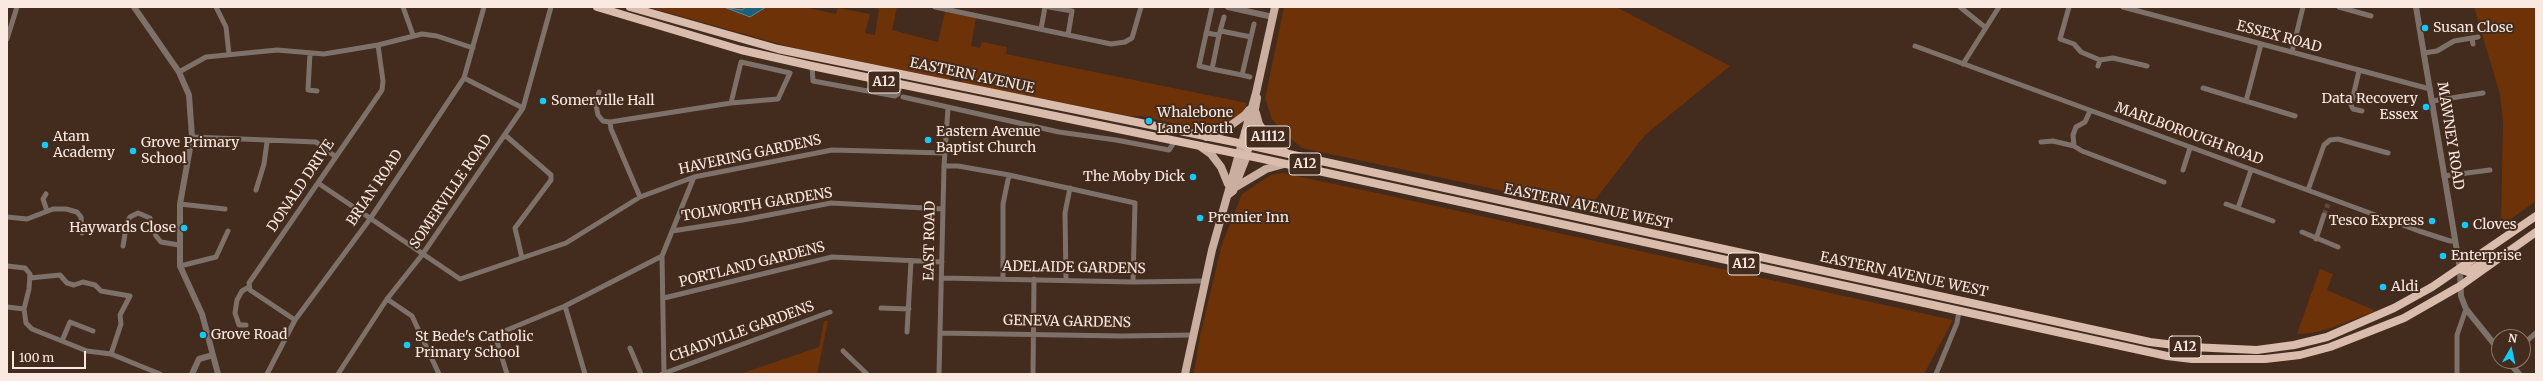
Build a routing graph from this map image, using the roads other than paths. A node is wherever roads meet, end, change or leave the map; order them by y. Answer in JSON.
{"nodes":[{"id":1,"x":17,"y":7,"type":"edge"},
{"id":2,"x":134,"y":7,"type":"edge"},
{"id":3,"x":216,"y":7,"type":"edge"},
{"id":4,"x":403,"y":7,"type":"edge"},
{"id":5,"x":551,"y":7,"type":"edge"},
{"id":6,"x":597,"y":7,"type":"edge"},
{"id":7,"x":630,"y":7,"type":"edge"},
{"id":8,"x":935,"y":7,"type":"edge"},
{"id":9,"x":1045,"y":7,"type":"edge"},
{"id":10,"x":1049,"y":7,"type":"edge"},
{"id":11,"x":1141,"y":7,"type":"edge"},
{"id":12,"x":1212,"y":7,"type":"edge"},
{"id":13,"x":1228,"y":7,"type":"edge"},
{"id":14,"x":1275,"y":7,"type":"edge"},
{"id":15,"x":1960,"y":7,"type":"edge"},
{"id":16,"x":1999,"y":7,"type":"edge"},
{"id":17,"x":2069,"y":7,"type":"edge"},
{"id":18,"x":2123,"y":7,"type":"edge"},
{"id":19,"x":2303,"y":7,"type":"edge"},
{"id":20,"x":2339,"y":7,"type":"edge"},
{"id":21,"x":2416,"y":7,"type":"edge"},
{"id":22,"x":483,"y":9,"type":"edge"},
{"id":23,"x":2371,"y":16,"type":"dead end"},
{"id":24,"x":1224,"y":17,"type":"dead end"},
{"id":25,"x":1273,"y":17,"type":"junction"},
{"id":26,"x":1254,"y":24,"type":"dead end"},
{"id":27,"x":1986,"y":28,"type":"junction"},
{"id":28,"x":1041,"y":29,"type":"junction"},
{"id":29,"x":1206,"y":33,"type":"junction"},
{"id":30,"x":1220,"y":33,"type":"junction"},
{"id":31,"x":413,"y":35,"type":"junction"},
{"id":32,"x":1068,"y":35,"type":"junction"},
{"id":33,"x":1251,"y":38,"type":"junction"},
{"id":34,"x":7,"y":39,"type":"edge"},
{"id":35,"x":2261,"y":44,"type":"junction"},
{"id":36,"x":2473,"y":44,"type":"dead end"},
{"id":37,"x":378,"y":45,"type":"junction"},
{"id":38,"x":1915,"y":46,"type":"dead end"},
{"id":39,"x":474,"y":48,"type":"junction"},
{"id":40,"x":310,"y":52,"type":"junction"},
{"id":41,"x":2292,"y":52,"type":"junction"},
{"id":42,"x":2424,"y":53,"type":"junction"},
{"id":43,"x":229,"y":54,"type":"junction"},
{"id":44,"x":2100,"y":60,"type":"junction"},
{"id":45,"x":1963,"y":64,"type":"junction"},
{"id":46,"x":812,"y":66,"type":"junction"},
{"id":47,"x":2098,"y":66,"type":"dead end"},
{"id":48,"x":2147,"y":66,"type":"dead end"},
{"id":49,"x":1212,"y":69,"type":"junction"},
{"id":50,"x":2359,"y":71,"type":"junction"},
{"id":51,"x":179,"y":72,"type":"junction"},
{"id":52,"x":1242,"y":75,"type":"junction"},
{"id":53,"x":1250,"y":77,"type":"dead end"},
{"id":54,"x":464,"y":78,"type":"junction"},
{"id":55,"x":900,"y":85,"type":"junction"},
{"id":56,"x":2203,"y":88,"type":"dead end"},
{"id":57,"x":2430,"y":89,"type":"junction"},
{"id":58,"x":317,"y":90,"type":"dead end"},
{"id":59,"x":599,"y":92,"type":"dead end"},
{"id":60,"x":2483,"y":93,"type":"dead end"},
{"id":61,"x":903,"y":97,"type":"dead end"},
{"id":62,"x":2246,"y":101,"type":"junction"},
{"id":63,"x":2432,"y":101,"type":"junction"},
{"id":64,"x":731,"y":103,"type":"junction"},
{"id":65,"x":1254,"y":107,"type":"junction"},
{"id":66,"x":523,"y":108,"type":"junction"},
{"id":67,"x":948,"y":108,"type":"junction"},
{"id":68,"x":1069,"y":109,"type":"junction"},
{"id":69,"x":2090,"y":110,"type":"junction"},
{"id":70,"x":2362,"y":111,"type":"dead end"},
{"id":71,"x":2296,"y":116,"type":"dead end"},
{"id":72,"x":610,"y":122,"type":"junction"},
{"id":73,"x":505,"y":134,"type":"junction"},
{"id":74,"x":1203,"y":136,"type":"junction"},
{"id":75,"x":192,"y":137,"type":"junction"},
{"id":76,"x":1175,"y":141,"type":"junction"},
{"id":77,"x":267,"y":142,"type":"junction"},
{"id":78,"x":2041,"y":142,"type":"dead end"},
{"id":79,"x":1197,"y":145,"type":"junction"},
{"id":80,"x":2074,"y":146,"type":"junction"},
{"id":81,"x":2190,"y":148,"type":"junction"},
{"id":82,"x":1244,"y":151,"type":"junction"},
{"id":83,"x":944,"y":153,"type":"junction"},
{"id":84,"x":2388,"y":153,"type":"dead end"},
{"id":85,"x":1295,"y":156,"type":"junction"},
{"id":86,"x":336,"y":157,"type":"junction"},
{"id":87,"x":1285,"y":164,"type":"junction"},
{"id":88,"x":944,"y":166,"type":"junction"},
{"id":89,"x":2183,"y":170,"type":"dead end"},
{"id":90,"x":2251,"y":170,"type":"junction"},
{"id":91,"x":2490,"y":170,"type":"dead end"},
{"id":92,"x":1008,"y":176,"type":"junction"},
{"id":93,"x":2444,"y":176,"type":"junction"},
{"id":94,"x":694,"y":177,"type":"junction"},
{"id":95,"x":1360,"y":180,"type":"junction"},
{"id":96,"x":2164,"y":182,"type":"dead end"},
{"id":97,"x":318,"y":183,"type":"junction"},
{"id":98,"x":1070,"y":188,"type":"junction"},
{"id":99,"x":256,"y":190,"type":"dead end"},
{"id":100,"x":1230,"y":190,"type":"junction"},
{"id":101,"x":2308,"y":190,"type":"junction"},
{"id":102,"x":46,"y":194,"type":"dead end"},
{"id":103,"x":640,"y":197,"type":"junction"},
{"id":104,"x":2330,"y":198,"type":"junction"},
{"id":105,"x":180,"y":204,"type":"junction"},
{"id":106,"x":2226,"y":204,"type":"dead end"},
{"id":107,"x":2328,"y":204,"type":"tunnel mouth"},
{"id":108,"x":943,"y":208,"type":"junction"},
{"id":109,"x":2238,"y":208,"type":"junction"},
{"id":110,"x":225,"y":209,"type":"dead end"},
{"id":111,"x":48,"y":211,"type":"junction"},
{"id":112,"x":2324,"y":215,"type":"tunnel mouth"},
{"id":113,"x":7,"y":216,"type":"edge"},
{"id":114,"x":2536,"y":216,"type":"edge"},
{"id":115,"x":370,"y":219,"type":"junction"},
{"id":116,"x":2273,"y":221,"type":"dead end"},
{"id":117,"x":228,"y":231,"type":"dead end"},
{"id":118,"x":672,"y":231,"type":"junction"},
{"id":119,"x":2302,"y":232,"type":"dead end"},
{"id":120,"x":2536,"y":232,"type":"edge"},
{"id":121,"x":82,"y":233,"type":"dead end"},
{"id":122,"x":2316,"y":239,"type":"junction"},
{"id":123,"x":2455,"y":241,"type":"junction"},
{"id":124,"x":179,"y":245,"type":"junction"},
{"id":125,"x":123,"y":246,"type":"dead end"},
{"id":126,"x":2517,"y":246,"type":"junction"},
{"id":127,"x":2338,"y":247,"type":"dead end"},
{"id":128,"x":422,"y":255,"type":"junction"},
{"id":129,"x":662,"y":256,"type":"junction"},
{"id":130,"x":522,"y":258,"type":"junction"},
{"id":131,"x":911,"y":261,"type":"junction"},
{"id":132,"x":942,"y":262,"type":"junction"},
{"id":133,"x":7,"y":266,"type":"edge"},
{"id":134,"x":180,"y":266,"type":"junction"},
{"id":135,"x":2460,"y":268,"type":"junction"},
{"id":136,"x":30,"y":278,"type":"junction"},
{"id":137,"x":942,"y":278,"type":"junction"},
{"id":138,"x":1003,"y":279,"type":"junction"},
{"id":139,"x":1034,"y":279,"type":"junction"},
{"id":140,"x":1066,"y":280,"type":"junction"},
{"id":141,"x":1205,"y":281,"type":"junction"},
{"id":142,"x":1133,"y":282,"type":"junction"},
{"id":143,"x":2460,"y":286,"type":"junction"},
{"id":144,"x":249,"y":287,"type":"junction"},
{"id":145,"x":664,"y":298,"type":"junction"},
{"id":146,"x":387,"y":299,"type":"junction"},
{"id":147,"x":565,"y":306,"type":"junction"},
{"id":148,"x":7,"y":307,"type":"edge"},
{"id":149,"x":881,"y":308,"type":"dead end"},
{"id":150,"x":24,"y":309,"type":"junction"},
{"id":151,"x":909,"y":309,"type":"junction"},
{"id":152,"x":2466,"y":309,"type":"junction"},
{"id":153,"x":830,"y":312,"type":"dead end"},
{"id":154,"x":1959,"y":313,"type":"junction"},
{"id":155,"x":295,"y":320,"type":"junction"},
{"id":156,"x":246,"y":325,"type":"dead end"},
{"id":157,"x":93,"y":331,"type":"dead end"},
{"id":158,"x":907,"y":332,"type":"dead end"},
{"id":159,"x":940,"y":333,"type":"junction"},
{"id":160,"x":1033,"y":334,"type":"junction"},
{"id":161,"x":1193,"y":335,"type":"junction"},
{"id":162,"x":2491,"y":340,"type":"edge"},
{"id":163,"x":62,"y":341,"type":"junction"},
{"id":164,"x":630,"y":348,"type":"dead end"},
{"id":165,"x":843,"y":351,"type":"dead end"},
{"id":166,"x":111,"y":354,"type":"junction"},
{"id":167,"x":214,"y":355,"type":"junction"},
{"id":168,"x":864,"y":373,"type":"edge"},
{"id":169,"x":160,"y":374,"type":"edge"},
{"id":170,"x":192,"y":374,"type":"edge"},
{"id":171,"x":218,"y":374,"type":"edge"},
{"id":172,"x":267,"y":374,"type":"edge"},
{"id":173,"x":338,"y":374,"type":"edge"},
{"id":174,"x":439,"y":374,"type":"edge"},
{"id":175,"x":508,"y":374,"type":"edge"},
{"id":176,"x":585,"y":374,"type":"edge"},
{"id":177,"x":641,"y":374,"type":"edge"},
{"id":178,"x":663,"y":374,"type":"edge"},
{"id":179,"x":939,"y":374,"type":"edge"},
{"id":180,"x":1033,"y":374,"type":"edge"},
{"id":181,"x":1185,"y":374,"type":"edge"},
{"id":182,"x":1936,"y":374,"type":"edge"},
{"id":183,"x":2457,"y":374,"type":"edge"}],
"edges":[{"from":1,"to":34,"type":"street"},
{"from":2,"to":51,"type":"street"},
{"from":3,"to":43,"type":"street"},
{"from":4,"to":31,"type":"street"},
{"from":5,"to":66,"type":"street","name":"SOMERVILLE ROAD"},
{"from":6,"to":46,"type":"highway","name":"EASTERN AVENUE","number":"A12"},
{"from":7,"to":68,"type":"highway","name":"EASTERN AVENUE","number":"A12"},
{"from":8,"to":28,"type":"street"},
{"from":9,"to":28,"type":"street"},
{"from":10,"to":32,"type":"street"},
{"from":11,"to":32,"type":"street"},
{"from":12,"to":29,"type":"street"},
{"from":13,"to":25,"type":"street"},
{"from":14,"to":25,"type":"main road","number":"A1112"},
{"from":15,"to":27,"type":"street"},
{"from":16,"to":27,"type":"street"},
{"from":17,"to":44,"type":"street"},
{"from":18,"to":35,"type":"street","name":"ESSEX ROAD"},
{"from":19,"to":41,"type":"street"},
{"from":20,"to":23,"type":"street"},
{"from":21,"to":42,"type":"street","name":"MAWNEY ROAD"},
{"from":22,"to":39,"type":"street","name":"BRIAN ROAD"},
{"from":24,"to":30,"type":"street"},
{"from":25,"to":65,"type":"main road","number":"A1112"},
{"from":26,"to":33,"type":"street"},
{"from":27,"to":45,"type":"street"},
{"from":28,"to":32,"type":"street"},
{"from":29,"to":30,"type":"street"},
{"from":29,"to":49,"type":"street"},
{"from":30,"to":33,"type":"street"},
{"from":30,"to":49,"type":"street"},
{"from":31,"to":37,"type":"street"},
{"from":31,"to":39,"type":"street"},
{"from":33,"to":52,"type":"street"},
{"from":35,"to":41,"type":"street","name":"ESSEX ROAD"},
{"from":35,"to":62,"type":"street"},
{"from":36,"to":42,"type":"street"},
{"from":37,"to":40,"type":"street"},
{"from":37,"to":86,"type":"street","name":"DONALD DRIVE"},
{"from":38,"to":45,"type":"street","name":"MARLBOROUGH ROAD"},
{"from":39,"to":54,"type":"street","name":"BRIAN ROAD"},
{"from":40,"to":43,"type":"street"},
{"from":40,"to":58,"type":"street"},
{"from":41,"to":50,"type":"street","name":"ESSEX ROAD"},
{"from":42,"to":57,"type":"street","name":"MAWNEY ROAD"},
{"from":43,"to":51,"type":"street"},
{"from":44,"to":47,"type":"street"},
{"from":44,"to":48,"type":"street"},
{"from":45,"to":69,"type":"street","name":"MARLBOROUGH ROAD"},
{"from":46,"to":55,"type":"highway","name":"EASTERN AVENUE","number":"A12"},
{"from":46,"to":55,"type":"street"},
{"from":49,"to":52,"type":"street"},
{"from":50,"to":57,"type":"street","name":"ESSEX ROAD"},
{"from":50,"to":70,"type":"street"},
{"from":51,"to":75,"type":"street"},
{"from":52,"to":53,"type":"street"},
{"from":54,"to":66,"type":"street"},
{"from":54,"to":115,"type":"street","name":"BRIAN ROAD"},
{"from":55,"to":76,"type":"highway","name":"EASTERN AVENUE","number":"A12"},
{"from":56,"to":62,"type":"street"},
{"from":57,"to":63,"type":"street","name":"MAWNEY ROAD"},
{"from":59,"to":72,"type":"street"},
{"from":60,"to":63,"type":"street"},
{"from":61,"to":67,"type":"street"},
{"from":62,"to":71,"type":"street"},
{"from":63,"to":93,"type":"street","name":"MAWNEY ROAD"},
{"from":64,"to":64,"type":"street"},
{"from":64,"to":72,"type":"street"},
{"from":65,"to":74,"type":"main road","number":"A1112"},
{"from":65,"to":82,"type":"main road","number":"A1112"},
{"from":65,"to":82,"type":"main road","number":"A1112"},
{"from":65,"to":85,"type":"main road","number":"A1112"},
{"from":66,"to":73,"type":"street","name":"SOMERVILLE ROAD"},
{"from":67,"to":76,"type":"street"},
{"from":67,"to":83,"type":"street","name":"EAST ROAD"},
{"from":68,"to":74,"type":"highway","name":"EASTERN AVENUE","number":"A12"},
{"from":68,"to":82,"type":"highway","number":"A12"},
{"from":69,"to":80,"type":"street"},
{"from":69,"to":81,"type":"street","name":"MARLBOROUGH ROAD"},
{"from":72,"to":103,"type":"street"},
{"from":73,"to":128,"type":"street","name":"SOMERVILLE ROAD"},
{"from":73,"to":130,"type":"street"},
{"from":74,"to":82,"type":"highway","name":"EASTERN AVENUE","number":"A12"},
{"from":75,"to":77,"type":"street"},
{"from":75,"to":105,"type":"street"},
{"from":76,"to":79,"type":"highway","name":"EASTERN AVENUE","number":"A12"},
{"from":77,"to":86,"type":"street"},
{"from":77,"to":99,"type":"street"},
{"from":78,"to":80,"type":"street"},
{"from":79,"to":82,"type":"highway","name":"EASTERN AVENUE","number":"A12"},
{"from":79,"to":100,"type":"main road"},
{"from":80,"to":96,"type":"street"},
{"from":81,"to":89,"type":"street"},
{"from":81,"to":90,"type":"street","name":"MARLBOROUGH ROAD"},
{"from":82,"to":85,"type":"highway","name":"EASTERN AVENUE WEST","number":"A12"},
{"from":82,"to":87,"type":"highway","name":"EASTERN AVENUE WEST","number":"A12"},
{"from":82,"to":95,"type":"highway","number":"A12"},
{"from":82,"to":100,"type":"main road","number":"A1112"},
{"from":83,"to":88,"type":"street","name":"EAST ROAD"},
{"from":83,"to":94,"type":"street","name":"HAVERING GARDENS"},
{"from":84,"to":101,"type":"street"},
{"from":85,"to":135,"type":"highway","name":"EASTERN AVENUE WEST","number":"A12"},
{"from":86,"to":97,"type":"street","name":"DONALD DRIVE"},
{"from":87,"to":95,"type":"highway","name":"EASTERN AVENUE WEST","number":"A12"},
{"from":87,"to":100,"type":"main road","number":"A1112"},
{"from":88,"to":92,"type":"street"},
{"from":88,"to":108,"type":"street","name":"EAST ROAD"},
{"from":90,"to":101,"type":"street","name":"MARLBOROUGH ROAD"},
{"from":90,"to":109,"type":"street"},
{"from":91,"to":93,"type":"street"},
{"from":92,"to":98,"type":"street"},
{"from":92,"to":138,"type":"street"},
{"from":93,"to":123,"type":"street","name":"MAWNEY ROAD"},
{"from":94,"to":103,"type":"street","name":"HAVERING GARDENS"},
{"from":94,"to":118,"type":"street"},
{"from":95,"to":154,"type":"highway","name":"EASTERN AVENUE WEST","number":"A12"},
{"from":97,"to":115,"type":"street"},
{"from":97,"to":144,"type":"street","name":"DONALD DRIVE"},
{"from":98,"to":140,"type":"street"},
{"from":98,"to":142,"type":"street"},
{"from":100,"to":141,"type":"main road","number":"A1112"},
{"from":101,"to":104,"type":"street","name":"MARLBOROUGH ROAD"},
{"from":102,"to":111,"type":"street"},
{"from":103,"to":130,"type":"street","name":"HAVERING GARDENS"},
{"from":104,"to":107,"type":"street"},
{"from":104,"to":123,"type":"street","name":"MARLBOROUGH ROAD"},
{"from":105,"to":110,"type":"street"},
{"from":105,"to":124,"type":"street"},
{"from":106,"to":109,"type":"street"},
{"from":108,"to":118,"type":"street","name":"TOLWORTH GARDENS"},
{"from":108,"to":132,"type":"street","name":"EAST ROAD"},
{"from":109,"to":116,"type":"street"},
{"from":111,"to":113,"type":"street"},
{"from":111,"to":121,"type":"street"},
{"from":112,"to":122,"type":"street"},
{"from":114,"to":135,"type":"highway","name":"EASTERN AVENUE WEST","number":"A12"},
{"from":115,"to":128,"type":"street"},
{"from":115,"to":155,"type":"street","name":"BRIAN ROAD"},
{"from":117,"to":134,"type":"street"},
{"from":118,"to":129,"type":"street"},
{"from":119,"to":122,"type":"street"},
{"from":120,"to":126,"type":"highway","name":"EASTERN AVENUE WEST","number":"A12"},
{"from":122,"to":127,"type":"street"},
{"from":123,"to":135,"type":"street","name":"MAWNEY ROAD"},
{"from":124,"to":125,"type":"street"},
{"from":124,"to":134,"type":"street"},
{"from":126,"to":135,"type":"highway"},
{"from":126,"to":143,"type":"highway","name":"EASTERN AVENUE WEST","number":"A12"},
{"from":128,"to":130,"type":"street","name":"HAVERING GARDENS"},
{"from":128,"to":146,"type":"street","name":"SOMERVILLE ROAD"},
{"from":129,"to":145,"type":"street"},
{"from":129,"to":147,"type":"street"},
{"from":131,"to":132,"type":"street","name":"PORTLAND GARDENS"},
{"from":131,"to":145,"type":"street","name":"PORTLAND GARDENS"},
{"from":131,"to":151,"type":"street"},
{"from":132,"to":137,"type":"street","name":"EAST ROAD"},
{"from":133,"to":136,"type":"street"},
{"from":134,"to":167,"type":"street"},
{"from":135,"to":143,"type":"street","name":"MAWNEY ROAD"},
{"from":136,"to":150,"type":"street"},
{"from":136,"to":166,"type":"street"},
{"from":137,"to":138,"type":"street","name":"ADELAIDE GARDENS"},
{"from":137,"to":159,"type":"street","name":"EAST ROAD"},
{"from":138,"to":139,"type":"street","name":"ADELAIDE GARDENS"},
{"from":139,"to":140,"type":"street","name":"ADELAIDE GARDENS"},
{"from":139,"to":160,"type":"street"},
{"from":140,"to":142,"type":"street","name":"ADELAIDE GARDENS"},
{"from":141,"to":142,"type":"street","name":"ADELAIDE GARDENS"},
{"from":141,"to":161,"type":"main road","number":"A1112"},
{"from":143,"to":152,"type":"street"},
{"from":143,"to":154,"type":"highway","name":"EASTERN AVENUE WEST","number":"A12"},
{"from":144,"to":155,"type":"street"},
{"from":144,"to":156,"type":"street","name":"DONALD DRIVE"},
{"from":145,"to":178,"type":"street"},
{"from":146,"to":173,"type":"street","name":"SOMERVILLE ROAD"},
{"from":146,"to":174,"type":"street"},
{"from":147,"to":175,"type":"street"},
{"from":147,"to":176,"type":"street"},
{"from":148,"to":150,"type":"street"},
{"from":149,"to":151,"type":"street"},
{"from":150,"to":163,"type":"street"},
{"from":151,"to":158,"type":"street"},
{"from":152,"to":162,"type":"street"},
{"from":152,"to":183,"type":"street"},
{"from":153,"to":178,"type":"street","name":"CHADVILLE GARDENS"},
{"from":154,"to":182,"type":"street"},
{"from":155,"to":172,"type":"street","name":"BRIAN ROAD"},
{"from":157,"to":163,"type":"street"},
{"from":159,"to":160,"type":"street","name":"GENEVA GARDENS"},
{"from":159,"to":179,"type":"street","name":"EAST ROAD"},
{"from":160,"to":161,"type":"street","name":"GENEVA GARDENS"},
{"from":160,"to":180,"type":"street"},
{"from":161,"to":181,"type":"main road","number":"A1112"},
{"from":163,"to":166,"type":"street"},
{"from":164,"to":177,"type":"street"},
{"from":165,"to":168,"type":"street"},
{"from":166,"to":169,"type":"street"},
{"from":167,"to":170,"type":"street"},
{"from":167,"to":171,"type":"street"}]}
